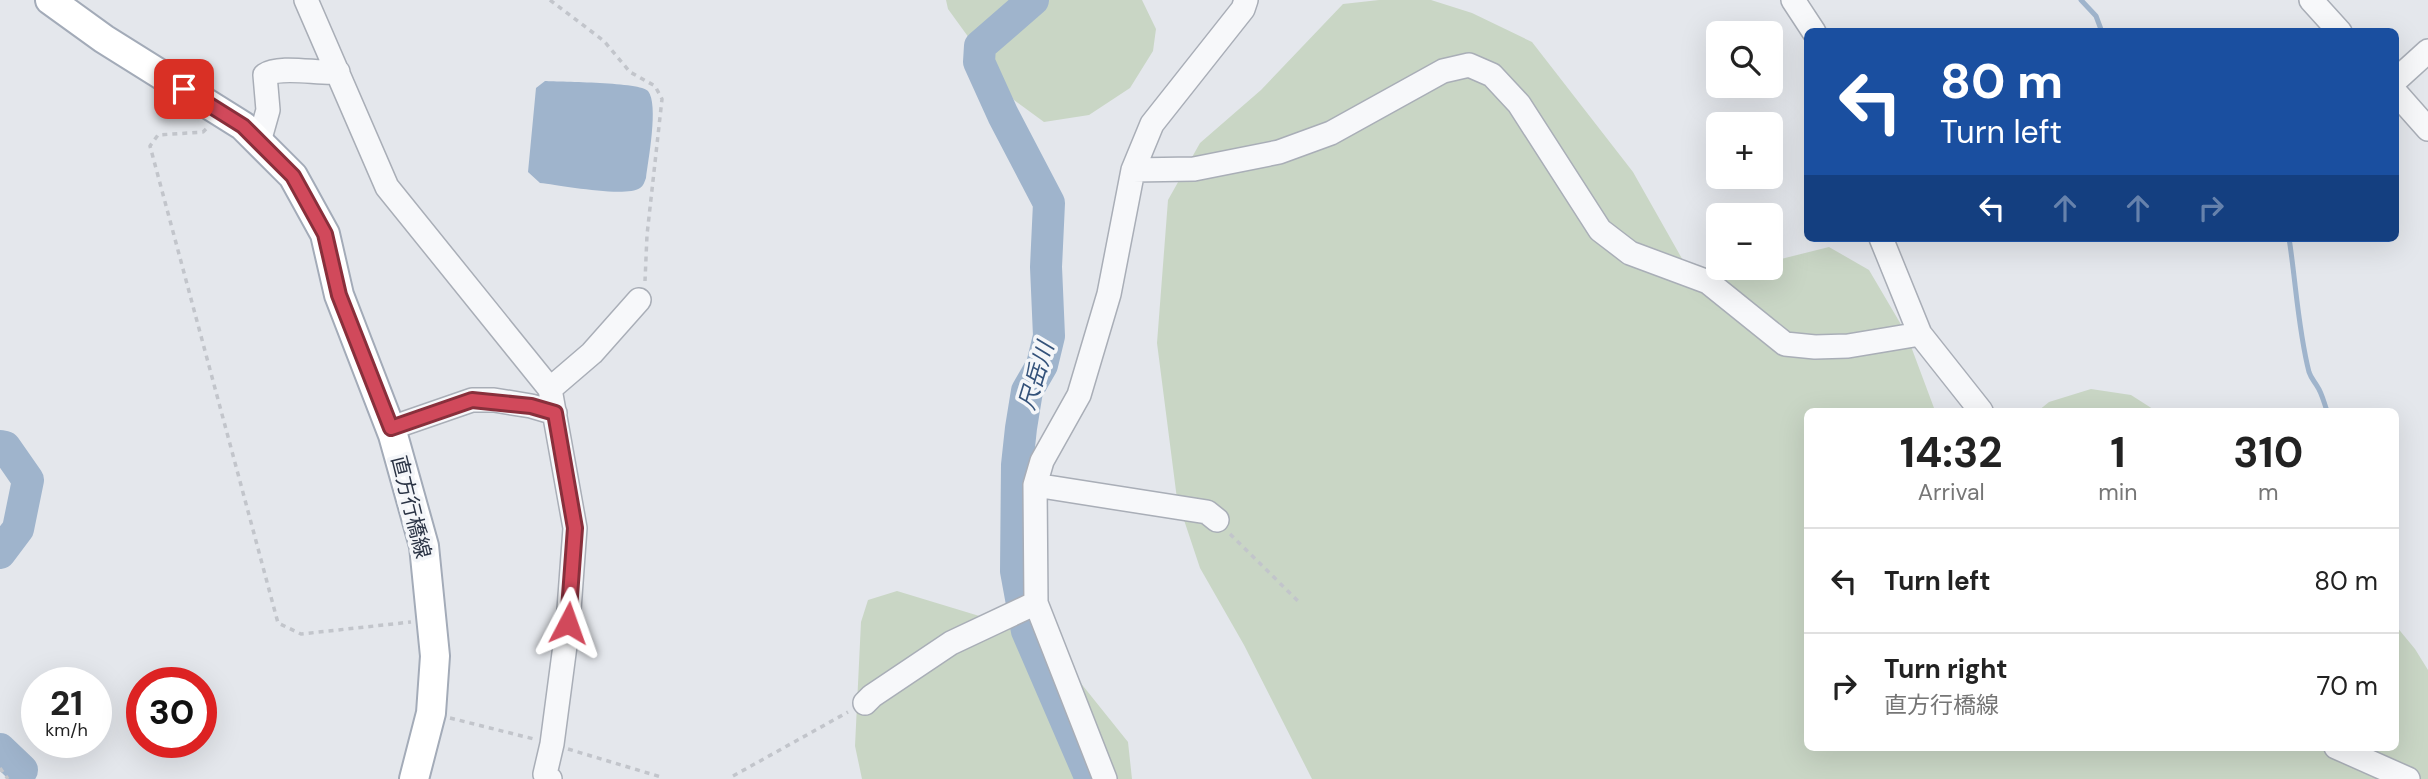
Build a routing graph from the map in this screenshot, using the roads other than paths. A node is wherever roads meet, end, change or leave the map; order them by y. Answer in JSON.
{"nodes":[{"id":1,"x":50,"y":0,"type":"edge"},
{"id":2,"x":306,"y":0,"type":"edge"},
{"id":3,"x":1246,"y":0,"type":"edge"},
{"id":4,"x":1793,"y":0,"type":"edge"},
{"id":5,"x":2311,"y":0,"type":"edge"},
{"id":6,"x":1811,"y":28,"type":"edge"},
{"id":7,"x":2336,"y":28,"type":"edge"},
{"id":8,"x":2428,"y":51,"type":"edge"},
{"id":9,"x":338,"y":72,"type":"junction"},
{"id":10,"x":2399,"y":77,"type":"edge"},
{"id":11,"x":2399,"y":96,"type":"edge"},
{"id":12,"x":2428,"y":129,"type":"edge"},
{"id":13,"x":259,"y":142,"type":"junction"},
{"id":14,"x":1133,"y":170,"type":"junction"},
{"id":15,"x":1883,"y":242,"type":"edge"},
{"id":16,"x":639,"y":300,"type":"road end"},
{"id":17,"x":1920,"y":334,"type":"junction"},
{"id":18,"x":550,"y":389,"type":"junction"},
{"id":19,"x":1979,"y":408,"type":"edge"},
{"id":20,"x":555,"y":413,"type":"junction"},
{"id":21,"x":391,"y":428,"type":"junction"},
{"id":22,"x":1035,"y":485,"type":"junction"},
{"id":23,"x":1212,"y":516,"type":"road end"},
{"id":24,"x":1035,"y":603,"type":"junction"},
{"id":25,"x":869,"y":700,"type":"road end"},
{"id":26,"x":2345,"y":751,"type":"edge"},
{"id":27,"x":414,"y":779,"type":"edge"},
{"id":28,"x":550,"y":779,"type":"edge"},
{"id":29,"x":1105,"y":779,"type":"edge"},
{"id":30,"x":2408,"y":779,"type":"edge"}],
"edges":[{"from":1,"to":13,"type":"main road","name":"直方行橋線"},
{"from":2,"to":9,"type":"street"},
{"from":3,"to":14,"type":"street"},
{"from":4,"to":6,"type":"street"},
{"from":5,"to":7,"type":"street"},
{"from":8,"to":10,"type":"street"},
{"from":9,"to":13,"type":"street"},
{"from":9,"to":18,"type":"street"},
{"from":11,"to":12,"type":"street"},
{"from":13,"to":21,"type":"main road","name":"直方行橋線"},
{"from":14,"to":17,"type":"street"},
{"from":14,"to":22,"type":"street"},
{"from":15,"to":17,"type":"street"},
{"from":16,"to":18,"type":"street"},
{"from":17,"to":19,"type":"street"},
{"from":18,"to":20,"type":"street"},
{"from":20,"to":21,"type":"street"},
{"from":20,"to":28,"type":"street"},
{"from":21,"to":27,"type":"main road","name":"直方行橋線"},
{"from":22,"to":23,"type":"street"},
{"from":22,"to":24,"type":"street"},
{"from":24,"to":25,"type":"street"},
{"from":24,"to":29,"type":"street"},
{"from":26,"to":30,"type":"street"}]}
